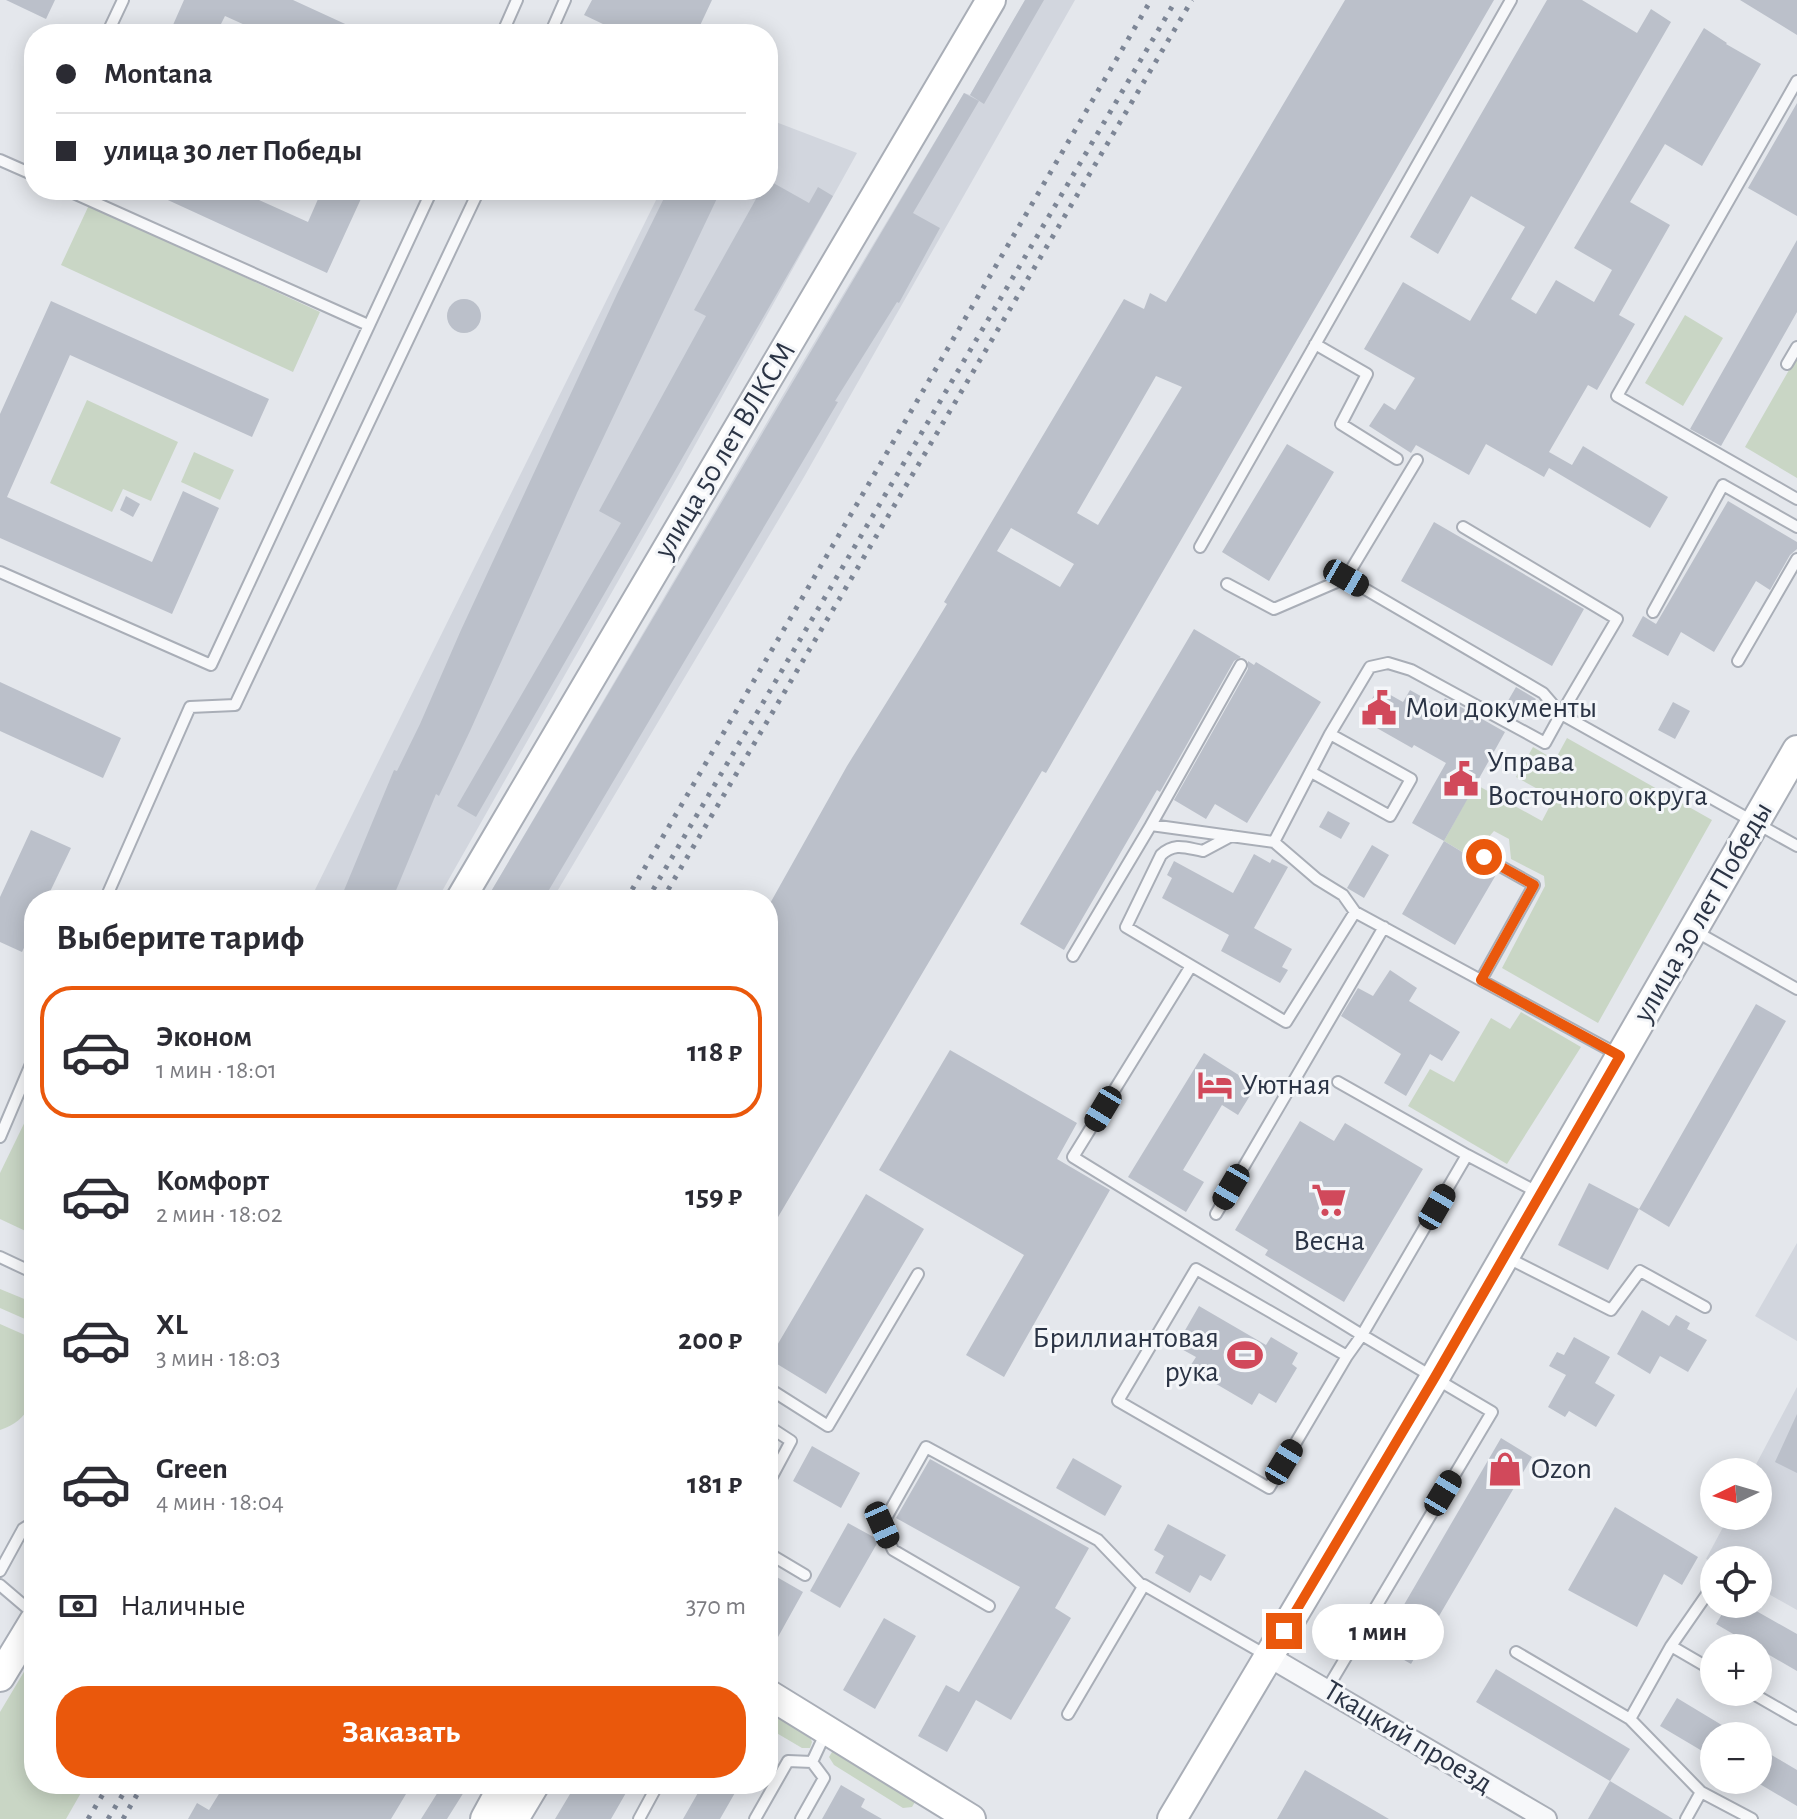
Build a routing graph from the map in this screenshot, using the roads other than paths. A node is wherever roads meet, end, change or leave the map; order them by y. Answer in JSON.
{"nodes":[{"id":1,"x":123,"y":0,"type":"edge"},
{"id":2,"x":517,"y":0,"type":"edge"},
{"id":3,"x":565,"y":0,"type":"edge"},
{"id":4,"x":991,"y":0,"type":"edge"},
{"id":5,"x":1511,"y":0,"type":"edge"},
{"id":6,"x":112,"y":24,"type":"edge"},
{"id":7,"x":506,"y":24,"type":"edge"},
{"id":8,"x":554,"y":24,"type":"edge"},
{"id":9,"x":1797,"y":81,"type":"edge"},
{"id":10,"x":0,"y":160,"type":"edge"},
{"id":11,"x":24,"y":171,"type":"edge"},
{"id":12,"x":89,"y":200,"type":"edge"},
{"id":13,"x":427,"y":200,"type":"edge"},
{"id":14,"x":474,"y":200,"type":"edge"},
{"id":15,"x":368,"y":325,"type":"junction"},
{"id":16,"x":1315,"y":344,"type":"junction"},
{"id":17,"x":1797,"y":347,"type":"edge"},
{"id":18,"x":1787,"y":364,"type":"dead end"},
{"id":19,"x":1397,"y":459,"type":"dead end"},
{"id":20,"x":1417,"y":460,"type":"dead end"},
{"id":21,"x":1797,"y":499,"type":"edge"},
{"id":22,"x":1463,"y":527,"type":"dead end"},
{"id":23,"x":1797,"y":527,"type":"edge"},
{"id":24,"x":1200,"y":547,"type":"dead end"},
{"id":25,"x":1797,"y":559,"type":"edge"},
{"id":26,"x":0,"y":572,"type":"edge"},
{"id":27,"x":1346,"y":578,"type":"junction"},
{"id":28,"x":1227,"y":584,"type":"dead end"},
{"id":29,"x":1653,"y":612,"type":"dead end"},
{"id":30,"x":1738,"y":661,"type":"dead end"},
{"id":31,"x":1241,"y":665,"type":"dead end"},
{"id":32,"x":1561,"y":714,"type":"junction"},
{"id":33,"x":1330,"y":734,"type":"junction"},
{"id":34,"x":1797,"y":750,"type":"edge"},
{"id":35,"x":1311,"y":772,"type":"junction"},
{"id":36,"x":1755,"y":822,"type":"junction"},
{"id":37,"x":1151,"y":825,"type":"junction"},
{"id":38,"x":1231,"y":836,"type":"junction"},
{"id":39,"x":1274,"y":842,"type":"junction"},
{"id":40,"x":1797,"y":846,"type":"edge"},
{"id":41,"x":1484,"y":857,"type":"dead end"},
{"id":42,"x":109,"y":890,"type":"edge"},
{"id":43,"x":466,"y":890,"type":"edge"},
{"id":44,"x":1355,"y":912,"type":"junction"},
{"id":45,"x":1384,"y":927,"type":"junction"},
{"id":46,"x":1693,"y":930,"type":"junction"},
{"id":47,"x":1073,"y":956,"type":"dead end"},
{"id":48,"x":1191,"y":966,"type":"junction"},
{"id":49,"x":1481,"y":980,"type":"junction"},
{"id":50,"x":1797,"y":989,"type":"edge"},
{"id":51,"x":1620,"y":1056,"type":"junction"},
{"id":52,"x":24,"y":1081,"type":"edge"},
{"id":53,"x":1338,"y":1082,"type":"dead end"},
{"id":54,"x":0,"y":1137,"type":"edge"},
{"id":55,"x":1467,"y":1155,"type":"junction"},
{"id":56,"x":1540,"y":1194,"type":"junction"},
{"id":57,"x":1216,"y":1214,"type":"dead end"},
{"id":58,"x":1505,"y":1256,"type":"junction"},
{"id":59,"x":0,"y":1257,"type":"edge"},
{"id":60,"x":24,"y":1268,"type":"edge"},
{"id":61,"x":918,"y":1274,"type":"dead end"},
{"id":62,"x":1705,"y":1307,"type":"dead end"},
{"id":63,"x":1362,"y":1335,"type":"junction"},
{"id":64,"x":1347,"y":1356,"type":"junction"},
{"id":65,"x":1435,"y":1377,"type":"junction"},
{"id":66,"x":778,"y":1394,"type":"edge"},
{"id":67,"x":778,"y":1433,"type":"edge"},
{"id":68,"x":778,"y":1465,"type":"edge"},
{"id":69,"x":24,"y":1528,"type":"edge"},
{"id":70,"x":778,"y":1559,"type":"edge"},
{"id":71,"x":0,"y":1571,"type":"edge"},
{"id":72,"x":805,"y":1575,"type":"dead end"},
{"id":73,"x":0,"y":1585,"type":"edge"},
{"id":74,"x":1143,"y":1587,"type":"junction"},
{"id":75,"x":1700,"y":1604,"type":"edge"},
{"id":76,"x":24,"y":1605,"type":"edge"},
{"id":77,"x":989,"y":1606,"type":"dead end"},
{"id":78,"x":24,"y":1637,"type":"edge"},
{"id":79,"x":1671,"y":1646,"type":"junction"},
{"id":80,"x":1516,"y":1652,"type":"dead end"},
{"id":81,"x":1268,"y":1656,"type":"junction"},
{"id":82,"x":1700,"y":1663,"type":"edge"},
{"id":83,"x":0,"y":1677,"type":"edge"},
{"id":84,"x":1327,"y":1689,"type":"junction"},
{"id":85,"x":778,"y":1700,"type":"edge"},
{"id":86,"x":1772,"y":1705,"type":"edge"},
{"id":87,"x":1068,"y":1714,"type":"dead end"},
{"id":88,"x":1630,"y":1719,"type":"junction"},
{"id":89,"x":1797,"y":1719,"type":"edge"},
{"id":90,"x":827,"y":1730,"type":"junction"},
{"id":91,"x":812,"y":1762,"type":"junction"},
{"id":92,"x":778,"y":1779,"type":"edge"},
{"id":93,"x":1700,"y":1791,"type":"edge"},
{"id":94,"x":499,"y":1794,"type":"edge"},
{"id":95,"x":529,"y":1794,"type":"edge"},
{"id":96,"x":653,"y":1794,"type":"edge"},
{"id":97,"x":769,"y":1794,"type":"edge"},
{"id":98,"x":1700,"y":1794,"type":"edge"},
{"id":99,"x":1705,"y":1794,"type":"edge"},
{"id":100,"x":485,"y":1819,"type":"edge"},
{"id":101,"x":514,"y":1819,"type":"edge"},
{"id":102,"x":639,"y":1819,"type":"edge"},
{"id":103,"x":755,"y":1819,"type":"edge"},
{"id":104,"x":801,"y":1819,"type":"edge"},
{"id":105,"x":970,"y":1819,"type":"edge"},
{"id":106,"x":1172,"y":1819,"type":"edge"},
{"id":107,"x":1546,"y":1819,"type":"edge"},
{"id":108,"x":1686,"y":1819,"type":"edge"},
{"id":109,"x":1752,"y":1819,"type":"edge"}],
"edges":[{"from":1,"to":6,"type":"lane"},
{"from":2,"to":7,"type":"lane"},
{"from":3,"to":8,"type":"lane"},
{"from":4,"to":43,"type":"street","name":"улица 50 лет ВЛКСМ"},
{"from":5,"to":16,"type":"lane"},
{"from":9,"to":21,"type":"lane"},
{"from":10,"to":11,"type":"lane"},
{"from":12,"to":15,"type":"lane"},
{"from":13,"to":15,"type":"lane"},
{"from":14,"to":42,"type":"lane"},
{"from":15,"to":26,"type":"lane"},
{"from":16,"to":19,"type":"lane"},
{"from":16,"to":24,"type":"lane"},
{"from":17,"to":18,"type":"lane"},
{"from":20,"to":27,"type":"lane"},
{"from":22,"to":32,"type":"lane"},
{"from":23,"to":29,"type":"lane"},
{"from":25,"to":30,"type":"lane"},
{"from":27,"to":28,"type":"lane"},
{"from":27,"to":32,"type":"lane"},
{"from":31,"to":37,"type":"lane"},
{"from":32,"to":33,"type":"lane"},
{"from":32,"to":36,"type":"lane"},
{"from":33,"to":35,"type":"lane"},
{"from":33,"to":35,"type":"lane"},
{"from":34,"to":36,"type":"street","name":"улица 30 лет Победы"},
{"from":35,"to":39,"type":"lane"},
{"from":36,"to":40,"type":"lane"},
{"from":36,"to":46,"type":"street","name":"улица 30 лет Победы"},
{"from":37,"to":38,"type":"lane"},
{"from":37,"to":47,"type":"lane"},
{"from":38,"to":39,"type":"lane"},
{"from":38,"to":48,"type":"lane"},
{"from":39,"to":44,"type":"lane"},
{"from":41,"to":49,"type":"lane"},
{"from":44,"to":45,"type":"lane"},
{"from":44,"to":48,"type":"lane"},
{"from":45,"to":49,"type":"lane"},
{"from":45,"to":57,"type":"lane"},
{"from":46,"to":50,"type":"lane"},
{"from":46,"to":51,"type":"street","name":"улица 30 лет Победы"},
{"from":48,"to":63,"type":"lane"},
{"from":49,"to":51,"type":"lane"},
{"from":51,"to":56,"type":"street","name":"улица 30 лет Победы"},
{"from":52,"to":54,"type":"lane"},
{"from":53,"to":55,"type":"lane"},
{"from":55,"to":56,"type":"lane"},
{"from":55,"to":63,"type":"lane"},
{"from":56,"to":58,"type":"street","name":"улица 30 лет Победы"},
{"from":58,"to":62,"type":"lane"},
{"from":58,"to":65,"type":"street","name":"улица 30 лет Победы"},
{"from":59,"to":60,"type":"lane"},
{"from":61,"to":66,"type":"lane"},
{"from":63,"to":64,"type":"lane"},
{"from":63,"to":65,"type":"lane"},
{"from":64,"to":64,"type":"lane"},
{"from":65,"to":81,"type":"street","name":"улица 30 лет Победы"},
{"from":65,"to":84,"type":"lane"},
{"from":67,"to":68,"type":"lane"},
{"from":69,"to":71,"type":"lane"},
{"from":70,"to":72,"type":"lane"},
{"from":73,"to":76,"type":"lane"},
{"from":74,"to":77,"type":"lane"},
{"from":74,"to":81,"type":"lane"},
{"from":74,"to":87,"type":"lane"},
{"from":75,"to":79,"type":"lane"},
{"from":78,"to":83,"type":"street"},
{"from":79,"to":82,"type":"lane"},
{"from":79,"to":88,"type":"lane"},
{"from":80,"to":88,"type":"lane"},
{"from":81,"to":84,"type":"street","name":"Ткацкий проезд"},
{"from":81,"to":106,"type":"street","name":"улица 30 лет Победы"},
{"from":84,"to":107,"type":"street","name":"Ткацкий проезд"},
{"from":85,"to":90,"type":"street"},
{"from":86,"to":89,"type":"lane"},
{"from":88,"to":93,"type":"lane"},
{"from":90,"to":91,"type":"lane"},
{"from":90,"to":105,"type":"street"},
{"from":91,"to":92,"type":"lane"},
{"from":91,"to":104,"type":"lane"},
{"from":94,"to":100,"type":"street"},
{"from":95,"to":101,"type":"street"},
{"from":96,"to":102,"type":"lane"},
{"from":97,"to":103,"type":"lane"},
{"from":98,"to":108,"type":"lane"},
{"from":99,"to":109,"type":"lane"}]}
